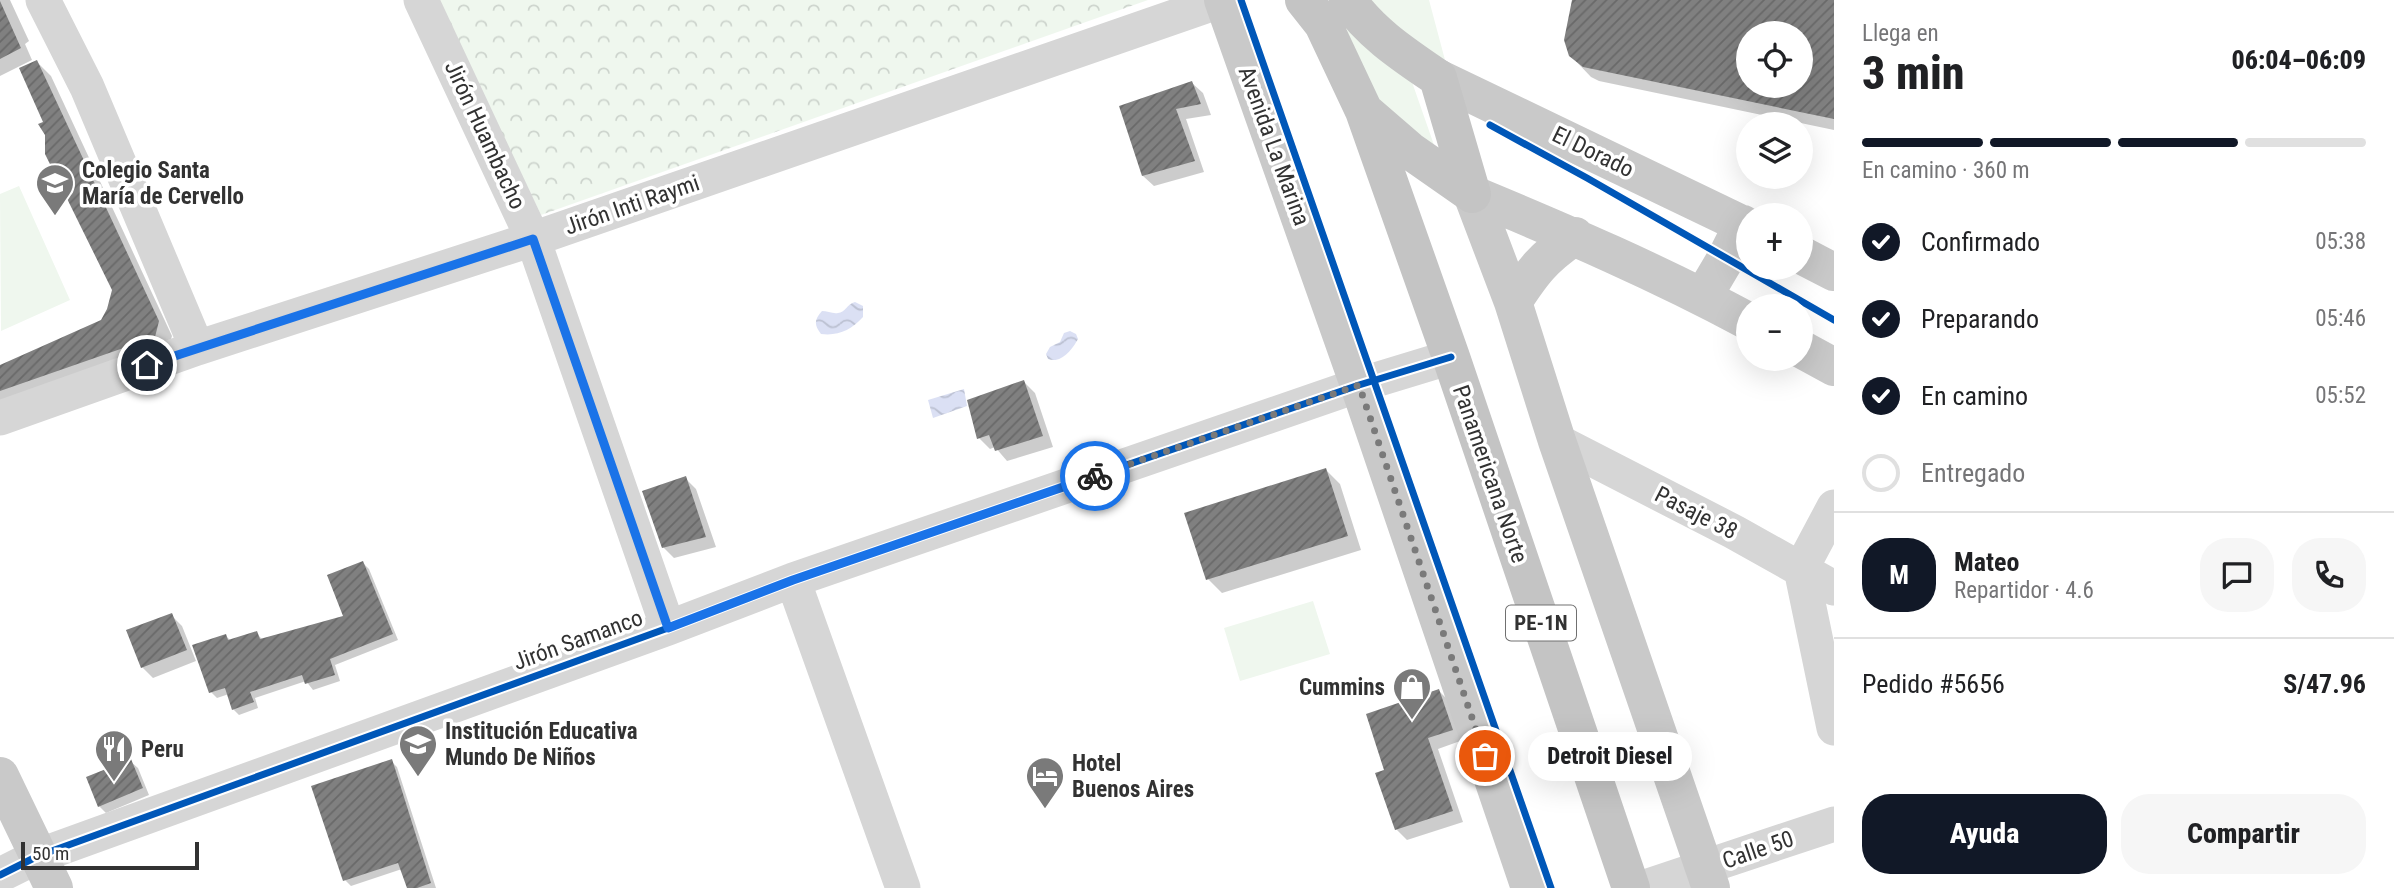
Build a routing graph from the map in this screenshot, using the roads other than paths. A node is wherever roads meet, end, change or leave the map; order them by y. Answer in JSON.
{"nodes":[{"id":1,"x":43,"y":0,"type":"edge"},
{"id":2,"x":421,"y":0,"type":"edge"},
{"id":3,"x":1223,"y":0,"type":"edge"},
{"id":4,"x":1325,"y":6,"type":"edge"},
{"id":5,"x":1438,"y":78,"type":"junction"},
{"id":6,"x":1364,"y":111,"type":"junction"},
{"id":7,"x":1472,"y":194,"type":"junction"},
{"id":8,"x":1736,"y":221,"type":"edge"},
{"id":9,"x":1575,"y":236,"type":"junction"},
{"id":10,"x":533,"y":239,"type":"junction"},
{"id":11,"x":1736,"y":241,"type":"edge"},
{"id":12,"x":1813,"y":261,"type":"edge"},
{"id":13,"x":1834,"y":272,"type":"edge"},
{"id":14,"x":1703,"y":297,"type":"junction"},
{"id":15,"x":1513,"y":302,"type":"junction"},
{"id":16,"x":1736,"y":315,"type":"edge"},
{"id":17,"x":197,"y":348,"type":"junction"},
{"id":18,"x":1813,"y":356,"type":"edge"},
{"id":19,"x":1451,"y":357,"type":"junction"},
{"id":20,"x":1834,"y":367,"type":"edge"},
{"id":21,"x":1359,"y":385,"type":"junction"},
{"id":22,"x":0,"y":418,"type":"edge"},
{"id":23,"x":1557,"y":441,"type":"junction"},
{"id":24,"x":1834,"y":507,"type":"edge"},
{"id":25,"x":1801,"y":569,"type":"junction"},
{"id":26,"x":793,"y":580,"type":"junction"},
{"id":27,"x":1822,"y":598,"type":"edge"},
{"id":28,"x":668,"y":628,"type":"junction"},
{"id":29,"x":1834,"y":728,"type":"edge"},
{"id":30,"x":0,"y":776,"type":"edge"},
{"id":31,"x":1834,"y":824,"type":"edge"},
{"id":32,"x":46,"y":872,"type":"edge"},
{"id":33,"x":0,"y":875,"type":"edge"},
{"id":34,"x":1708,"y":878,"type":"edge"},
{"id":35,"x":903,"y":888,"type":"edge"},
{"id":36,"x":1530,"y":888,"type":"edge"},
{"id":37,"x":1631,"y":888,"type":"edge"},
{"id":38,"x":1642,"y":888,"type":"edge"}],
"edges":[{"from":1,"to":17,"type":"street"},
{"from":2,"to":10,"type":"street","name":"Jirón Huambacho"},
{"from":3,"to":10,"type":"street","name":"Jirón Inti Raymi"},
{"from":3,"to":21,"type":"main road","name":"Avenida La Marina"},
{"from":4,"to":5,"type":"highway"},
{"from":4,"to":6,"type":"highway","name":"Panamericana Norte","number":"PE-1N"},
{"from":5,"to":7,"type":"highway"},
{"from":5,"to":8,"type":"main road","name":"El Dorado"},
{"from":6,"to":7,"type":"highway"},
{"from":6,"to":19,"type":"highway","name":"Panamericana Norte","number":"PE-1N"},
{"from":7,"to":9,"type":"main road"},
{"from":7,"to":15,"type":"main road"},
{"from":9,"to":14,"type":"main road"},
{"from":9,"to":15,"type":"main road"},
{"from":10,"to":17,"type":"street","name":"Jirón Inti Raymi"},
{"from":10,"to":28,"type":"street","name":"Jirón Huambacho"},
{"from":11,"to":14,"type":"main road"},
{"from":12,"to":13,"type":"main road"},
{"from":14,"to":16,"type":"main road"},
{"from":15,"to":23,"type":"main road"},
{"from":17,"to":22,"type":"street","name":"Jirón Inti Raymi"},
{"from":18,"to":20,"type":"main road"},
{"from":19,"to":21,"type":"street","name":"Jirón Samanco"},
{"from":19,"to":37,"type":"highway","name":"Panamericana Norte","number":"PE-1N"},
{"from":21,"to":26,"type":"street","name":"Jirón Samanco"},
{"from":21,"to":36,"type":"main road","name":"Avenida La Marina"},
{"from":23,"to":25,"type":"street","name":"Pasaje 38"},
{"from":23,"to":34,"type":"main road"},
{"from":24,"to":25,"type":"street"},
{"from":25,"to":27,"type":"street"},
{"from":26,"to":28,"type":"street","name":"Jirón Samanco"},
{"from":26,"to":35,"type":"street"},
{"from":27,"to":29,"type":"street"},
{"from":28,"to":32,"type":"street","name":"Jirón Samanco"},
{"from":30,"to":32,"type":"main road"},
{"from":31,"to":34,"type":"street","name":"Calle 50"},
{"from":32,"to":33,"type":"street","name":"Jirón Samanco"},
{"from":34,"to":38,"type":"street","name":"Calle 50"}]}
